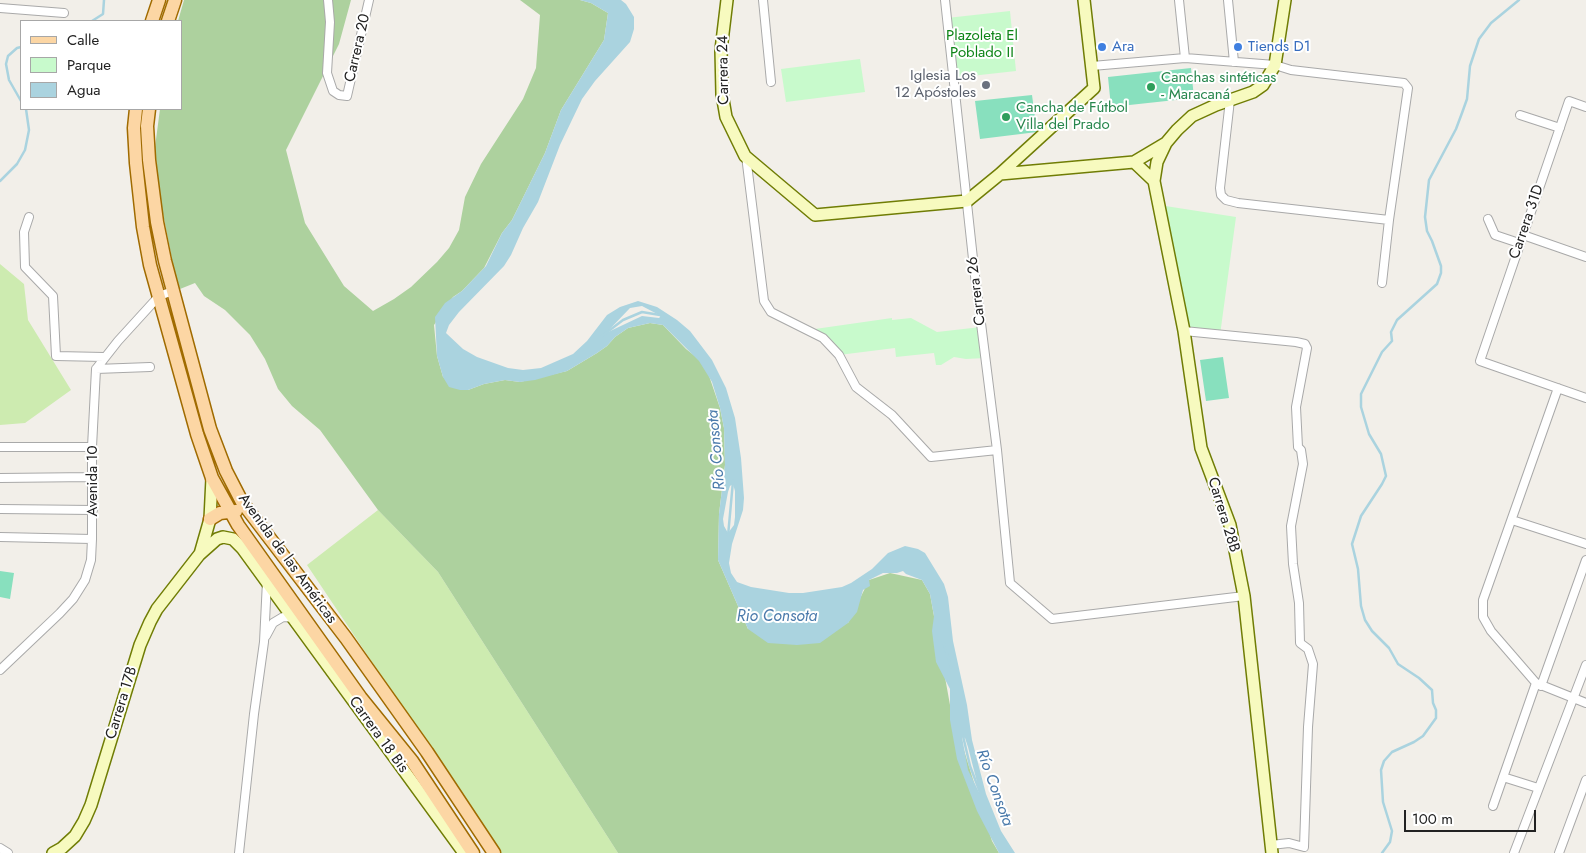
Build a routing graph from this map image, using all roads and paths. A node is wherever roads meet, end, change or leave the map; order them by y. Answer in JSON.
{"nodes":[{"id":1,"x":159,"y":0,"type":"edge"},
{"id":2,"x":175,"y":0,"type":"edge"},
{"id":3,"x":328,"y":0,"type":"edge"},
{"id":4,"x":369,"y":0,"type":"edge"},
{"id":5,"x":727,"y":0,"type":"edge"},
{"id":6,"x":763,"y":0,"type":"edge"},
{"id":7,"x":945,"y":0,"type":"edge"},
{"id":8,"x":1084,"y":0,"type":"edge"},
{"id":9,"x":1179,"y":0,"type":"edge"},
{"id":10,"x":1228,"y":0,"type":"edge"},
{"id":11,"x":1285,"y":0,"type":"edge"},
{"id":12,"x":0,"y":8,"type":"edge"},
{"id":13,"x":64,"y":13,"type":"dead end"},
{"id":14,"x":152,"y":20,"type":"edge"},
{"id":15,"x":168,"y":20,"type":"edge"},
{"id":16,"x":1185,"y":58,"type":"junction"},
{"id":17,"x":1234,"y":62,"type":"junction"},
{"id":18,"x":1275,"y":64,"type":"junction"},
{"id":19,"x":1092,"y":66,"type":"junction"},
{"id":20,"x":771,"y":82,"type":"dead end"},
{"id":21,"x":1230,"y":100,"type":"junction"},
{"id":22,"x":1586,"y":107,"type":"edge"},
{"id":23,"x":136,"y":110,"type":"edge"},
{"id":24,"x":149,"y":110,"type":"edge"},
{"id":25,"x":1520,"y":115,"type":"dead end"},
{"id":26,"x":1560,"y":128,"type":"junction"},
{"id":27,"x":1166,"y":143,"type":"junction"},
{"id":28,"x":746,"y":156,"type":"junction"},
{"id":29,"x":1134,"y":162,"type":"junction"},
{"id":30,"x":1000,"y":174,"type":"junction"},
{"id":31,"x":1154,"y":181,"type":"junction"},
{"id":32,"x":967,"y":201,"type":"junction"},
{"id":33,"x":29,"y":217,"type":"dead end"},
{"id":34,"x":1488,"y":219,"type":"dead end"},
{"id":35,"x":1389,"y":220,"type":"junction"},
{"id":36,"x":1523,"y":235,"type":"junction"},
{"id":37,"x":1519,"y":243,"type":"junction"},
{"id":38,"x":1586,"y":257,"type":"edge"},
{"id":39,"x":1382,"y":283,"type":"dead end"},
{"id":40,"x":173,"y":291,"type":"junction"},
{"id":41,"x":159,"y":296,"type":"junction"},
{"id":42,"x":1184,"y":331,"type":"junction"},
{"id":43,"x":104,"y":357,"type":"junction"},
{"id":44,"x":150,"y":367,"type":"dead end"},
{"id":45,"x":96,"y":369,"type":"junction"},
{"id":46,"x":1558,"y":388,"type":"junction"},
{"id":47,"x":1586,"y":398,"type":"edge"},
{"id":48,"x":0,"y":447,"type":"edge"},
{"id":49,"x":92,"y":447,"type":"junction"},
{"id":50,"x":997,"y":450,"type":"junction"},
{"id":51,"x":92,"y":477,"type":"junction"},
{"id":52,"x":0,"y":478,"type":"edge"},
{"id":53,"x":212,"y":478,"type":"junction"},
{"id":54,"x":0,"y":509,"type":"edge"},
{"id":55,"x":93,"y":510,"type":"junction"},
{"id":56,"x":230,"y":511,"type":"junction"},
{"id":57,"x":210,"y":519,"type":"junction"},
{"id":58,"x":1512,"y":520,"type":"junction"},
{"id":59,"x":0,"y":537,"type":"edge"},
{"id":60,"x":92,"y":539,"type":"junction"},
{"id":61,"x":1586,"y":544,"type":"edge"},
{"id":62,"x":280,"y":553,"type":"junction"},
{"id":63,"x":199,"y":555,"type":"junction"},
{"id":64,"x":1586,"y":560,"type":"edge"},
{"id":65,"x":265,"y":564,"type":"junction"},
{"id":66,"x":267,"y":583,"type":"junction"},
{"id":67,"x":1244,"y":596,"type":"junction"},
{"id":68,"x":292,"y":617,"type":"junction"},
{"id":69,"x":308,"y":622,"type":"junction"},
{"id":70,"x":264,"y":642,"type":"junction"},
{"id":71,"x":1586,"y":665,"type":"edge"},
{"id":72,"x":0,"y":670,"type":"edge"},
{"id":73,"x":1539,"y":684,"type":"junction"},
{"id":74,"x":388,"y":697,"type":"junction"},
{"id":75,"x":1573,"y":699,"type":"junction"},
{"id":76,"x":1586,"y":703,"type":"edge"},
{"id":77,"x":1503,"y":777,"type":"junction"},
{"id":78,"x":1586,"y":780,"type":"edge"},
{"id":79,"x":1538,"y":788,"type":"junction"},
{"id":80,"x":1493,"y":806,"type":"dead end"},
{"id":81,"x":0,"y":848,"type":"edge"},
{"id":82,"x":1272,"y":849,"type":"edge"},
{"id":83,"x":8,"y":853,"type":"edge"},
{"id":84,"x":53,"y":853,"type":"edge"},
{"id":85,"x":239,"y":853,"type":"edge"},
{"id":86,"x":464,"y":853,"type":"edge"},
{"id":87,"x":473,"y":853,"type":"edge"},
{"id":88,"x":494,"y":853,"type":"edge"},
{"id":89,"x":1514,"y":853,"type":"edge"},
{"id":90,"x":1559,"y":853,"type":"edge"}],
"edges":[{"from":1,"to":14,"type":"main road"},
{"from":2,"to":15,"type":"main road"},
{"from":3,"to":4,"type":"street","name":"Carrera 20"},
{"from":5,"to":28,"type":"street","name":"Carrera 24"},
{"from":6,"to":20,"type":"street"},
{"from":7,"to":32,"type":"street","name":"Carrera 26"},
{"from":8,"to":19,"type":"street"},
{"from":9,"to":16,"type":"street"},
{"from":10,"to":17,"type":"street"},
{"from":11,"to":18,"type":"street"},
{"from":12,"to":13,"type":"street"},
{"from":16,"to":17,"type":"street"},
{"from":16,"to":19,"type":"street"},
{"from":17,"to":18,"type":"street"},
{"from":18,"to":21,"type":"street"},
{"from":18,"to":35,"type":"street"},
{"from":19,"to":30,"type":"street"},
{"from":21,"to":27,"type":"street"},
{"from":21,"to":35,"type":"street"},
{"from":22,"to":26,"type":"street","name":"Carrera 31D"},
{"from":23,"to":41,"type":"main road","name":"Avenida de las Américas"},
{"from":24,"to":40,"type":"main road","name":"Avenida de las Américas"},
{"from":25,"to":26,"type":"street"},
{"from":26,"to":36,"type":"street","name":"Carrera 31D"},
{"from":27,"to":29,"type":"street"},
{"from":27,"to":31,"type":"street","name":"Carrera 28B"},
{"from":28,"to":32,"type":"street","name":"Carrera 24"},
{"from":28,"to":50,"type":"street"},
{"from":29,"to":30,"type":"street"},
{"from":29,"to":31,"type":"street"},
{"from":30,"to":32,"type":"street"},
{"from":31,"to":42,"type":"street","name":"Carrera 28B"},
{"from":32,"to":50,"type":"street","name":"Carrera 26"},
{"from":33,"to":43,"type":"street"},
{"from":34,"to":37,"type":"street"},
{"from":35,"to":39,"type":"street"},
{"from":36,"to":37,"type":"street","name":"Carrera 31D"},
{"from":36,"to":38,"type":"street"},
{"from":37,"to":46,"type":"street","name":"Carrera 31D"},
{"from":40,"to":41,"type":"street"},
{"from":40,"to":62,"type":"main road","name":"Avenida de las Américas"},
{"from":41,"to":43,"type":"street"},
{"from":41,"to":53,"type":"main road","name":"Avenida de las Américas"},
{"from":42,"to":67,"type":"street","name":"Carrera 28B"},
{"from":42,"to":82,"type":"street"},
{"from":43,"to":45,"type":"street"},
{"from":44,"to":45,"type":"street"},
{"from":45,"to":49,"type":"street","name":"Avenida 10"},
{"from":46,"to":47,"type":"street"},
{"from":46,"to":58,"type":"street"},
{"from":48,"to":49,"type":"street"},
{"from":49,"to":51,"type":"street","name":"Avenida 10"},
{"from":50,"to":67,"type":"street","name":"Carrera 26"},
{"from":51,"to":52,"type":"street"},
{"from":51,"to":55,"type":"street","name":"Avenida 10"},
{"from":53,"to":56,"type":"main road","name":"Avenida de las Américas"},
{"from":53,"to":57,"type":"street","name":"Carrera 17B"},
{"from":54,"to":55,"type":"street"},
{"from":55,"to":60,"type":"street","name":"Avenida 10"},
{"from":56,"to":57,"type":"main road"},
{"from":56,"to":62,"type":"main road"},
{"from":56,"to":65,"type":"main road","name":"Avenida de las Américas"},
{"from":57,"to":63,"type":"street","name":"Carrera 17B"},
{"from":58,"to":61,"type":"street"},
{"from":58,"to":73,"type":"street"},
{"from":59,"to":60,"type":"street"},
{"from":60,"to":72,"type":"street","name":"Avenida 10"},
{"from":62,"to":74,"type":"main road","name":"Avenida de las Américas"},
{"from":63,"to":66,"type":"street","name":"Carrera 17B"},
{"from":63,"to":84,"type":"street","name":"Carrera 17B"},
{"from":64,"to":73,"type":"street"},
{"from":65,"to":66,"type":"street"},
{"from":65,"to":69,"type":"main road","name":"Avenida de las Américas"},
{"from":66,"to":68,"type":"street","name":"Carrera 18 Bis"},
{"from":66,"to":70,"type":"street"},
{"from":67,"to":82,"type":"street","name":"Carrera 28B"},
{"from":68,"to":69,"type":"street"},
{"from":68,"to":70,"type":"street"},
{"from":68,"to":86,"type":"street","name":"Carrera 18 Bis"},
{"from":69,"to":74,"type":"main road"},
{"from":69,"to":87,"type":"main road","name":"Avenida de las Américas"},
{"from":70,"to":85,"type":"street"},
{"from":71,"to":75,"type":"street"},
{"from":73,"to":75,"type":"street"},
{"from":73,"to":77,"type":"street"},
{"from":74,"to":88,"type":"main road","name":"Avenida de las Américas"},
{"from":75,"to":76,"type":"street"},
{"from":75,"to":79,"type":"street"},
{"from":77,"to":79,"type":"street"},
{"from":77,"to":80,"type":"street"},
{"from":78,"to":90,"type":"street"},
{"from":79,"to":89,"type":"street"},
{"from":81,"to":83,"type":"street"}]}
